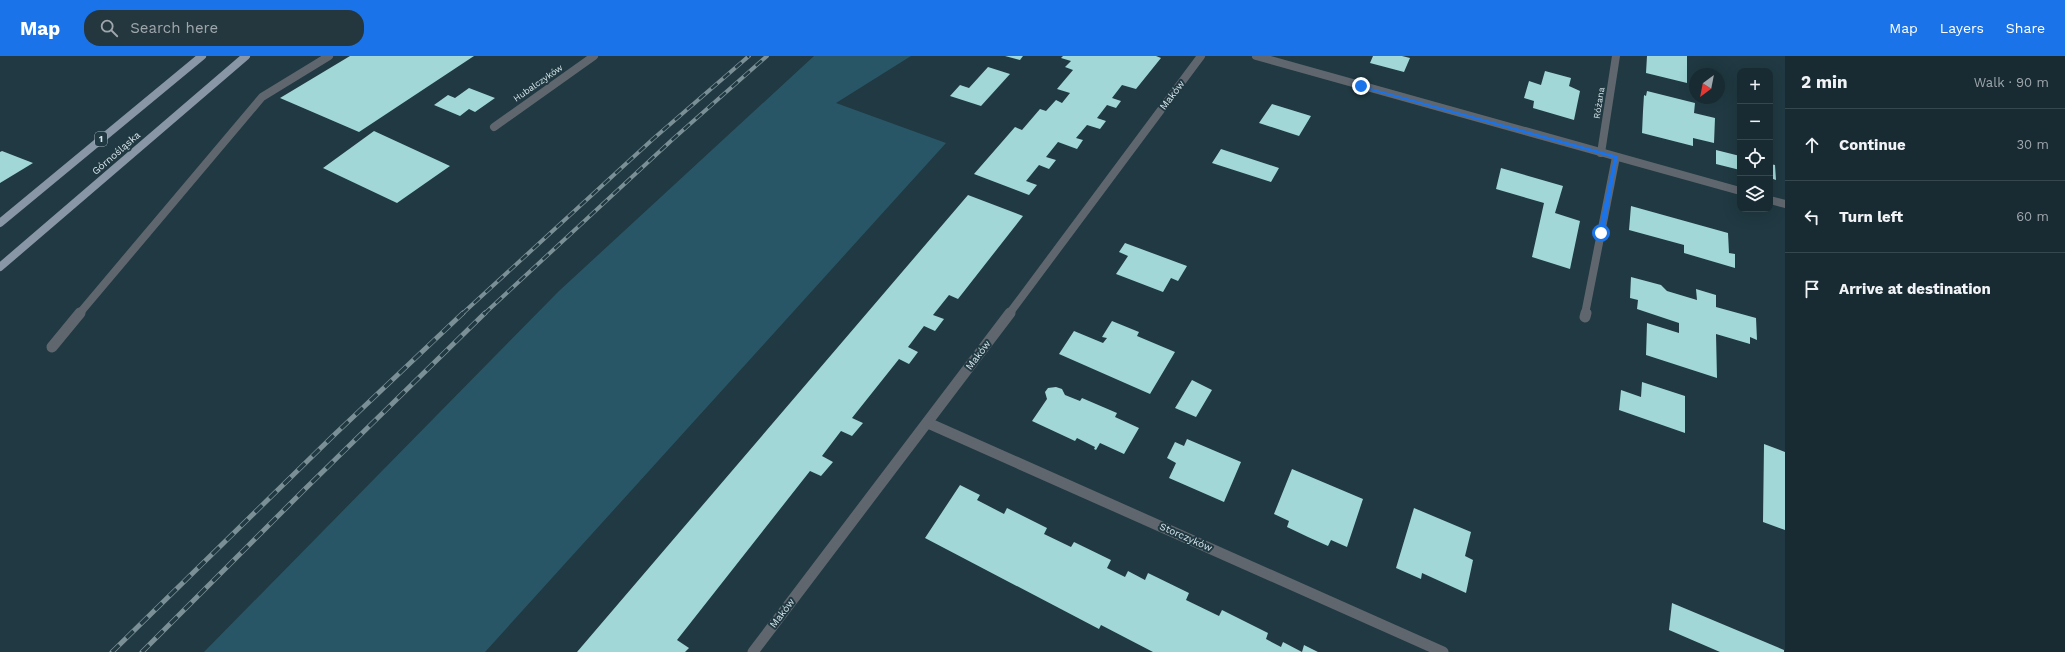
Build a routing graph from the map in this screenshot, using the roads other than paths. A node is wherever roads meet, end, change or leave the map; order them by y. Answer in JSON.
{"nodes":[{"id":1,"x":202,"y":56,"type":"edge"},
{"id":2,"x":246,"y":56,"type":"edge"},
{"id":3,"x":329,"y":56,"type":"edge"},
{"id":4,"x":594,"y":56,"type":"edge"},
{"id":5,"x":1201,"y":56,"type":"edge"},
{"id":6,"x":1256,"y":56,"type":"edge"},
{"id":7,"x":1616,"y":56,"type":"edge"},
{"id":8,"x":494,"y":127,"type":"dead end"},
{"id":9,"x":1601,"y":153,"type":"junction"},
{"id":10,"x":1616,"y":157,"type":"junction"},
{"id":11,"x":1737,"y":191,"type":"edge"},
{"id":12,"x":1773,"y":201,"type":"edge"},
{"id":13,"x":1785,"y":204,"type":"edge"},
{"id":14,"x":0,"y":223,"type":"edge"},
{"id":15,"x":0,"y":267,"type":"edge"},
{"id":16,"x":1584,"y":317,"type":"dead end"},
{"id":17,"x":52,"y":348,"type":"dead end"},
{"id":18,"x":928,"y":423,"type":"junction"},
{"id":19,"x":753,"y":652,"type":"edge"},
{"id":20,"x":1444,"y":652,"type":"edge"}],
"edges":[{"from":1,"to":14,"type":"main road","name":"Górnośląska","number":"1"},
{"from":2,"to":15,"type":"main road","name":"Górnośląska"},
{"from":3,"to":17,"type":"street"},
{"from":4,"to":8,"type":"street","name":"Hubalczyków"},
{"from":5,"to":18,"type":"street","name":"Maków"},
{"from":6,"to":9,"type":"street"},
{"from":7,"to":9,"type":"street","name":"Różana"},
{"from":9,"to":10,"type":"street"},
{"from":10,"to":11,"type":"street"},
{"from":10,"to":16,"type":"street"},
{"from":12,"to":13,"type":"street"},
{"from":18,"to":19,"type":"street","name":"Maków"},
{"from":18,"to":20,"type":"street","name":"Storczyków"}]}
